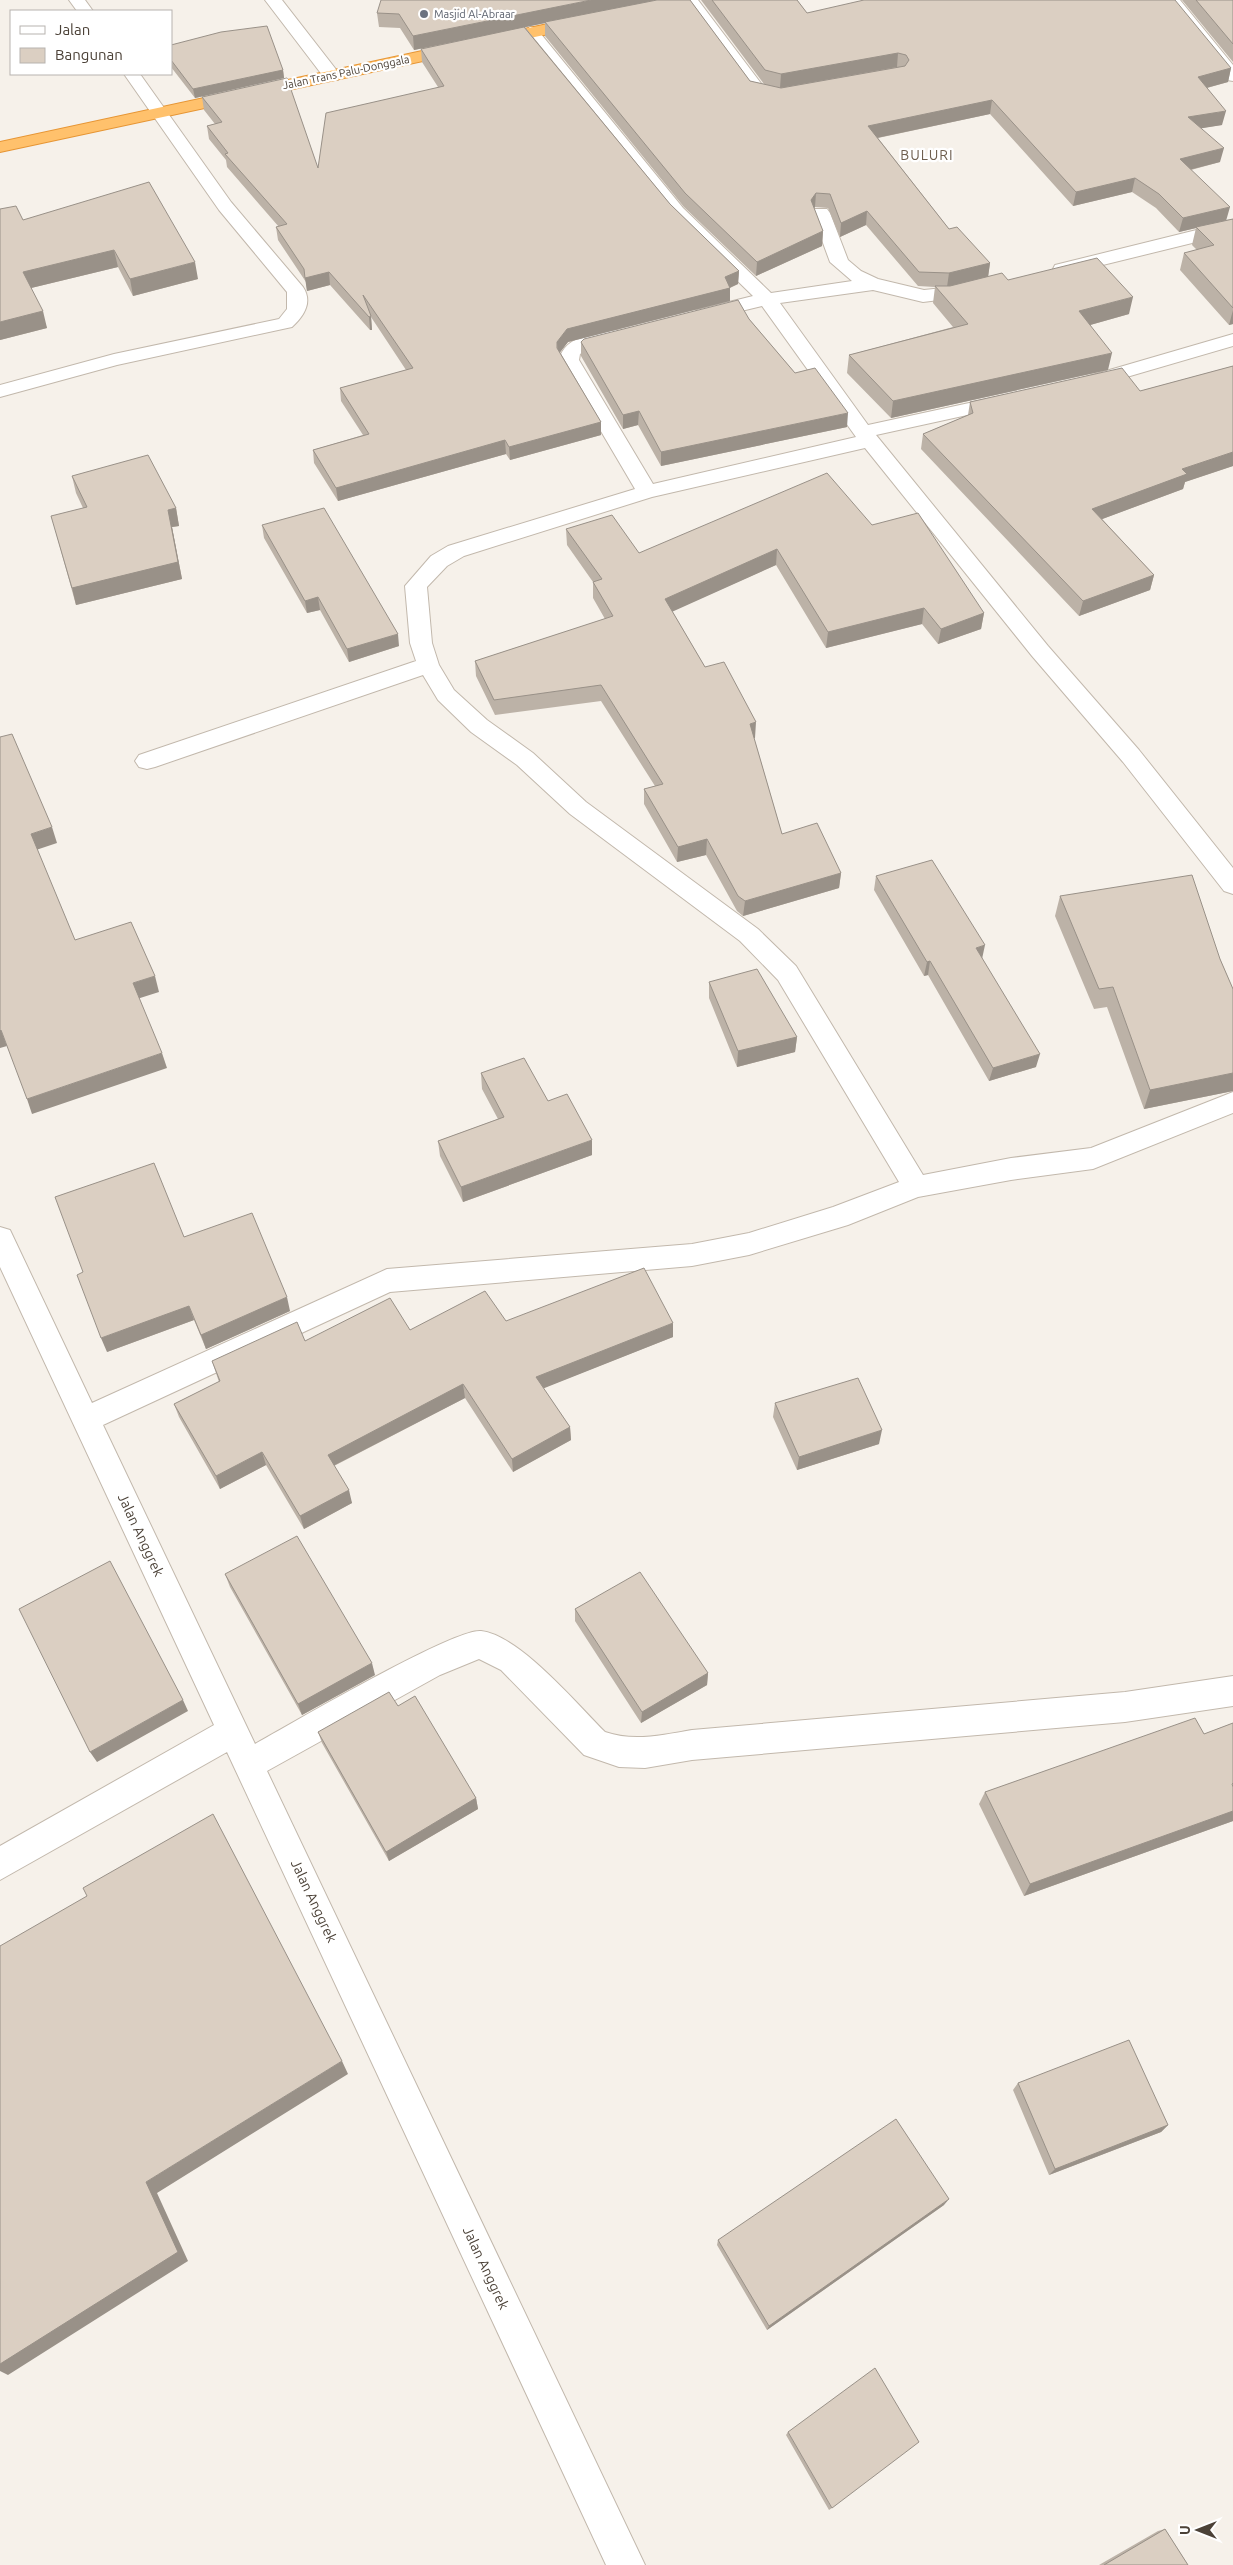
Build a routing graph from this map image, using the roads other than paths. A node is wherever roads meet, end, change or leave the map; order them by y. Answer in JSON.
{"nodes":[{"id":1,"x":273,"y":0,"type":"edge"},
{"id":2,"x":691,"y":0,"type":"edge"},
{"id":3,"x":1171,"y":0,"type":"edge"},
{"id":4,"x":671,"y":4,"type":"edge"},
{"id":5,"x":596,"y":19,"type":"edge"},
{"id":6,"x":530,"y":32,"type":"junction"},
{"id":7,"x":133,"y":75,"type":"edge"},
{"id":8,"x":332,"y":76,"type":"junction"},
{"id":9,"x":1233,"y":76,"type":"edge"},
{"id":10,"x":800,"y":92,"type":"edge"},
{"id":11,"x":160,"y":112,"type":"junction"},
{"id":12,"x":0,"y":147,"type":"edge"},
{"id":13,"x":821,"y":212,"type":"edge"},
{"id":14,"x":1233,"y":227,"type":"edge"},
{"id":15,"x":1040,"y":274,"type":"edge"},
{"id":16,"x":874,"y":284,"type":"junction"},
{"id":17,"x":991,"y":286,"type":"edge"},
{"id":18,"x":767,"y":299,"type":"junction"},
{"id":19,"x":690,"y":318,"type":"edge"},
{"id":20,"x":632,"y":332,"type":"edge"},
{"id":21,"x":1233,"y":340,"type":"edge"},
{"id":22,"x":1073,"y":386,"type":"edge"},
{"id":23,"x":0,"y":391,"type":"edge"},
{"id":24,"x":1027,"y":397,"type":"edge"},
{"id":25,"x":866,"y":436,"type":"junction"},
{"id":26,"x":647,"y":492,"type":"junction"},
{"id":27,"x":428,"y":665,"type":"junction"},
{"id":28,"x":147,"y":760,"type":"dead end"},
{"id":29,"x":1233,"y":885,"type":"edge"},
{"id":30,"x":1233,"y":1102,"type":"edge"},
{"id":31,"x":916,"y":1187,"type":"junction"},
{"id":32,"x":0,"y":1238,"type":"edge"},
{"id":33,"x":86,"y":1419,"type":"junction"},
{"id":34,"x":1233,"y":1691,"type":"edge"},
{"id":35,"x":234,"y":1731,"type":"junction"},
{"id":36,"x":249,"y":1764,"type":"junction"},
{"id":37,"x":0,"y":1864,"type":"edge"},
{"id":38,"x":626,"y":2565,"type":"edge"}],
"edges":[{"from":1,"to":8,"type":"street"},
{"from":2,"to":4,"type":"highway"},
{"from":2,"to":10,"type":"street"},
{"from":3,"to":9,"type":"street"},
{"from":5,"to":6,"type":"highway","name":"Jalan Trans Palu-Donggala"},
{"from":6,"to":8,"type":"highway","name":"Jalan Trans Palu-Donggala"},
{"from":6,"to":18,"type":"street"},
{"from":7,"to":11,"type":"street"},
{"from":8,"to":11,"type":"highway","name":"Jalan Trans Palu-Donggala"},
{"from":11,"to":12,"type":"highway","name":"Jalan Trans Palu-Donggala"},
{"from":11,"to":23,"type":"street"},
{"from":13,"to":16,"type":"street"},
{"from":14,"to":15,"type":"street"},
{"from":16,"to":17,"type":"street"},
{"from":16,"to":18,"type":"street"},
{"from":18,"to":19,"type":"street"},
{"from":18,"to":25,"type":"street"},
{"from":20,"to":26,"type":"street"},
{"from":21,"to":22,"type":"street"},
{"from":24,"to":25,"type":"street"},
{"from":25,"to":26,"type":"street"},
{"from":25,"to":29,"type":"street"},
{"from":26,"to":27,"type":"street"},
{"from":27,"to":28,"type":"street"},
{"from":27,"to":31,"type":"street"},
{"from":30,"to":31,"type":"street"},
{"from":31,"to":33,"type":"street"},
{"from":32,"to":33,"type":"street","name":"Jalan Anggrek"},
{"from":33,"to":35,"type":"street","name":"Jalan Anggrek"},
{"from":34,"to":36,"type":"street"},
{"from":35,"to":36,"type":"street","name":"Jalan Anggrek"},
{"from":35,"to":37,"type":"street"},
{"from":36,"to":38,"type":"street","name":"Jalan Anggrek"}]}
